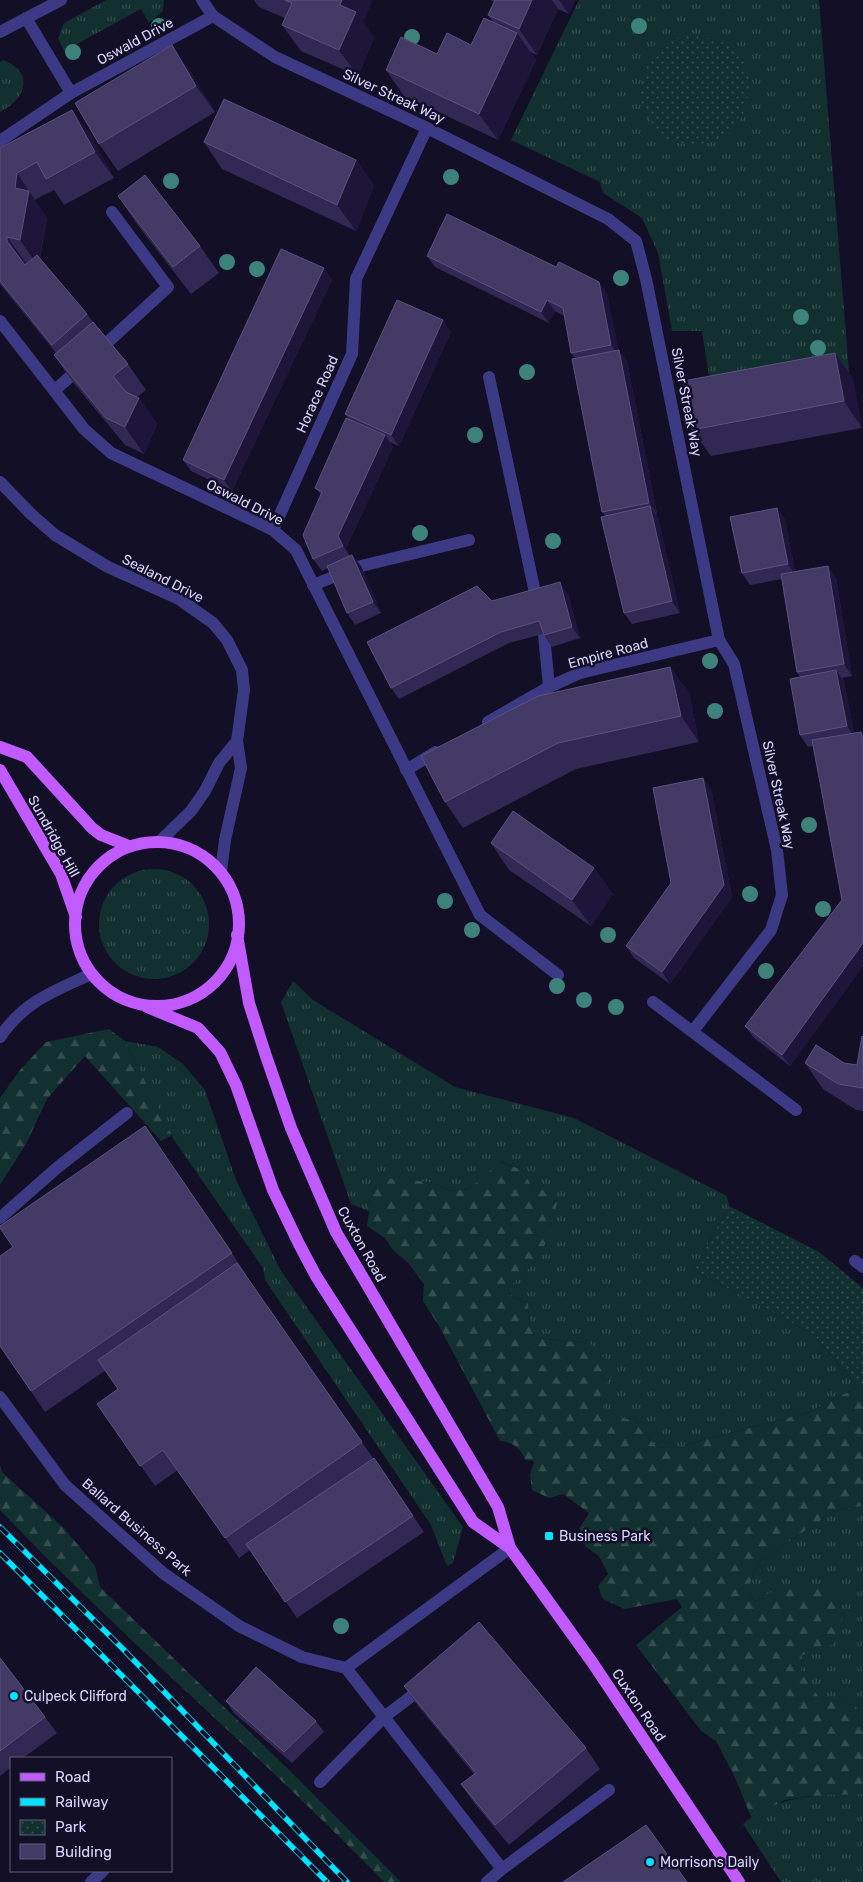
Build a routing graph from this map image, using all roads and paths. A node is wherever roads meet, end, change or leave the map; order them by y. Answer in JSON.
{"nodes":[{"id":1,"x":61,"y":0,"type":"edge"},
{"id":2,"x":202,"y":0,"type":"edge"},
{"id":3,"x":213,"y":16,"type":"junction"},
{"id":4,"x":26,"y":18,"type":"junction"},
{"id":5,"x":0,"y":32,"type":"edge"},
{"id":6,"x":72,"y":93,"type":"junction"},
{"id":7,"x":427,"y":128,"type":"junction"},
{"id":8,"x":0,"y":141,"type":"edge"},
{"id":9,"x":112,"y":212,"type":"dead end"},
{"id":10,"x":0,"y":321,"type":"edge"},
{"id":11,"x":489,"y":377,"type":"dead end"},
{"id":12,"x":55,"y":390,"type":"junction"},
{"id":13,"x":0,"y":482,"type":"edge"},
{"id":14,"x":273,"y":530,"type":"junction"},
{"id":15,"x":469,"y":540,"type":"dead end"},
{"id":16,"x":313,"y":585,"type":"junction"},
{"id":17,"x":719,"y":640,"type":"junction"},
{"id":18,"x":549,"y":687,"type":"junction"},
{"id":19,"x":473,"y":731,"type":"edge"},
{"id":20,"x":237,"y":741,"type":"junction"},
{"id":21,"x":448,"y":746,"type":"edge"},
{"id":22,"x":0,"y":747,"type":"edge"},
{"id":23,"x":0,"y":770,"type":"edge"},
{"id":24,"x":406,"y":770,"type":"junction"},
{"id":25,"x":159,"y":842,"type":"junction"},
{"id":26,"x":129,"y":846,"type":"junction"},
{"id":27,"x":221,"y":871,"type":"junction"},
{"id":28,"x":76,"y":920,"type":"junction"},
{"id":29,"x":237,"y":935,"type":"junction"},
{"id":30,"x":89,"y":974,"type":"junction"},
{"id":31,"x":558,"y":975,"type":"dead end"},
{"id":32,"x":653,"y":1002,"type":"dead end"},
{"id":33,"x":147,"y":1006,"type":"junction"},
{"id":34,"x":693,"y":1031,"type":"junction"},
{"id":35,"x":0,"y":1037,"type":"edge"},
{"id":36,"x":796,"y":1110,"type":"dead end"},
{"id":37,"x":127,"y":1113,"type":"dead end"},
{"id":38,"x":0,"y":1218,"type":"edge"},
{"id":39,"x":0,"y":1397,"type":"edge"},
{"id":40,"x":510,"y":1548,"type":"junction"},
{"id":41,"x":346,"y":1668,"type":"junction"},
{"id":42,"x":440,"y":1676,"type":"edge"},
{"id":43,"x":384,"y":1717,"type":"junction"},
{"id":44,"x":320,"y":1782,"type":"dead end"},
{"id":45,"x":609,"y":1790,"type":"dead end"},
{"id":46,"x":502,"y":1869,"type":"junction"},
{"id":47,"x":103,"y":1872,"type":"edge"},
{"id":48,"x":91,"y":1882,"type":"edge"},
{"id":49,"x":487,"y":1882,"type":"edge"},
{"id":50,"x":739,"y":1882,"type":"edge"}],
"edges":[{"from":1,"to":4,"type":"street"},
{"from":2,"to":3,"type":"street","name":"Silver Streak Way"},
{"from":3,"to":6,"type":"street","name":"Oswald Drive"},
{"from":3,"to":7,"type":"street","name":"Silver Streak Way"},
{"from":4,"to":5,"type":"street"},
{"from":4,"to":6,"type":"street"},
{"from":6,"to":8,"type":"street","name":"Oswald Drive"},
{"from":7,"to":14,"type":"street","name":"Horace Road"},
{"from":7,"to":17,"type":"street","name":"Silver Streak Way"},
{"from":9,"to":12,"type":"street"},
{"from":10,"to":12,"type":"street","name":"Oswald Drive"},
{"from":11,"to":18,"type":"street"},
{"from":12,"to":14,"type":"street","name":"Oswald Drive"},
{"from":13,"to":20,"type":"street","name":"Sealand Drive"},
{"from":14,"to":16,"type":"street","name":"Oswald Drive"},
{"from":15,"to":16,"type":"street"},
{"from":16,"to":24,"type":"street","name":"Oswald Drive"},
{"from":17,"to":18,"type":"street","name":"Empire Road"},
{"from":17,"to":34,"type":"street","name":"Silver Streak Way"},
{"from":18,"to":19,"type":"street","name":"Empire Road"},
{"from":20,"to":25,"type":"street","name":"Sealand Drive"},
{"from":20,"to":27,"type":"street","name":"Sealand Drive"},
{"from":21,"to":24,"type":"street"},
{"from":22,"to":26,"type":"main road","name":"Sundridge Hill"},
{"from":23,"to":28,"type":"main road","name":"Sundridge Hill"},
{"from":24,"to":31,"type":"street","name":"Oswald Drive"},
{"from":25,"to":26,"type":"main road"},
{"from":25,"to":27,"type":"main road"},
{"from":26,"to":28,"type":"main road"},
{"from":27,"to":29,"type":"main road"},
{"from":28,"to":30,"type":"main road"},
{"from":29,"to":33,"type":"main road"},
{"from":29,"to":40,"type":"main road","name":"Cuxton Road"},
{"from":30,"to":33,"type":"main road"},
{"from":30,"to":35,"type":"street"},
{"from":32,"to":34,"type":"street"},
{"from":33,"to":40,"type":"main road","name":"Cuxton Road"},
{"from":34,"to":36,"type":"street"},
{"from":37,"to":38,"type":"street"},
{"from":39,"to":41,"type":"street","name":"Ballard Business Park"},
{"from":40,"to":41,"type":"street"},
{"from":40,"to":50,"type":"main road","name":"Cuxton Road"},
{"from":41,"to":43,"type":"street"},
{"from":42,"to":43,"type":"street"},
{"from":43,"to":44,"type":"street"},
{"from":43,"to":46,"type":"street"},
{"from":45,"to":46,"type":"street"},
{"from":46,"to":49,"type":"street"},
{"from":47,"to":48,"type":"street"}]}
